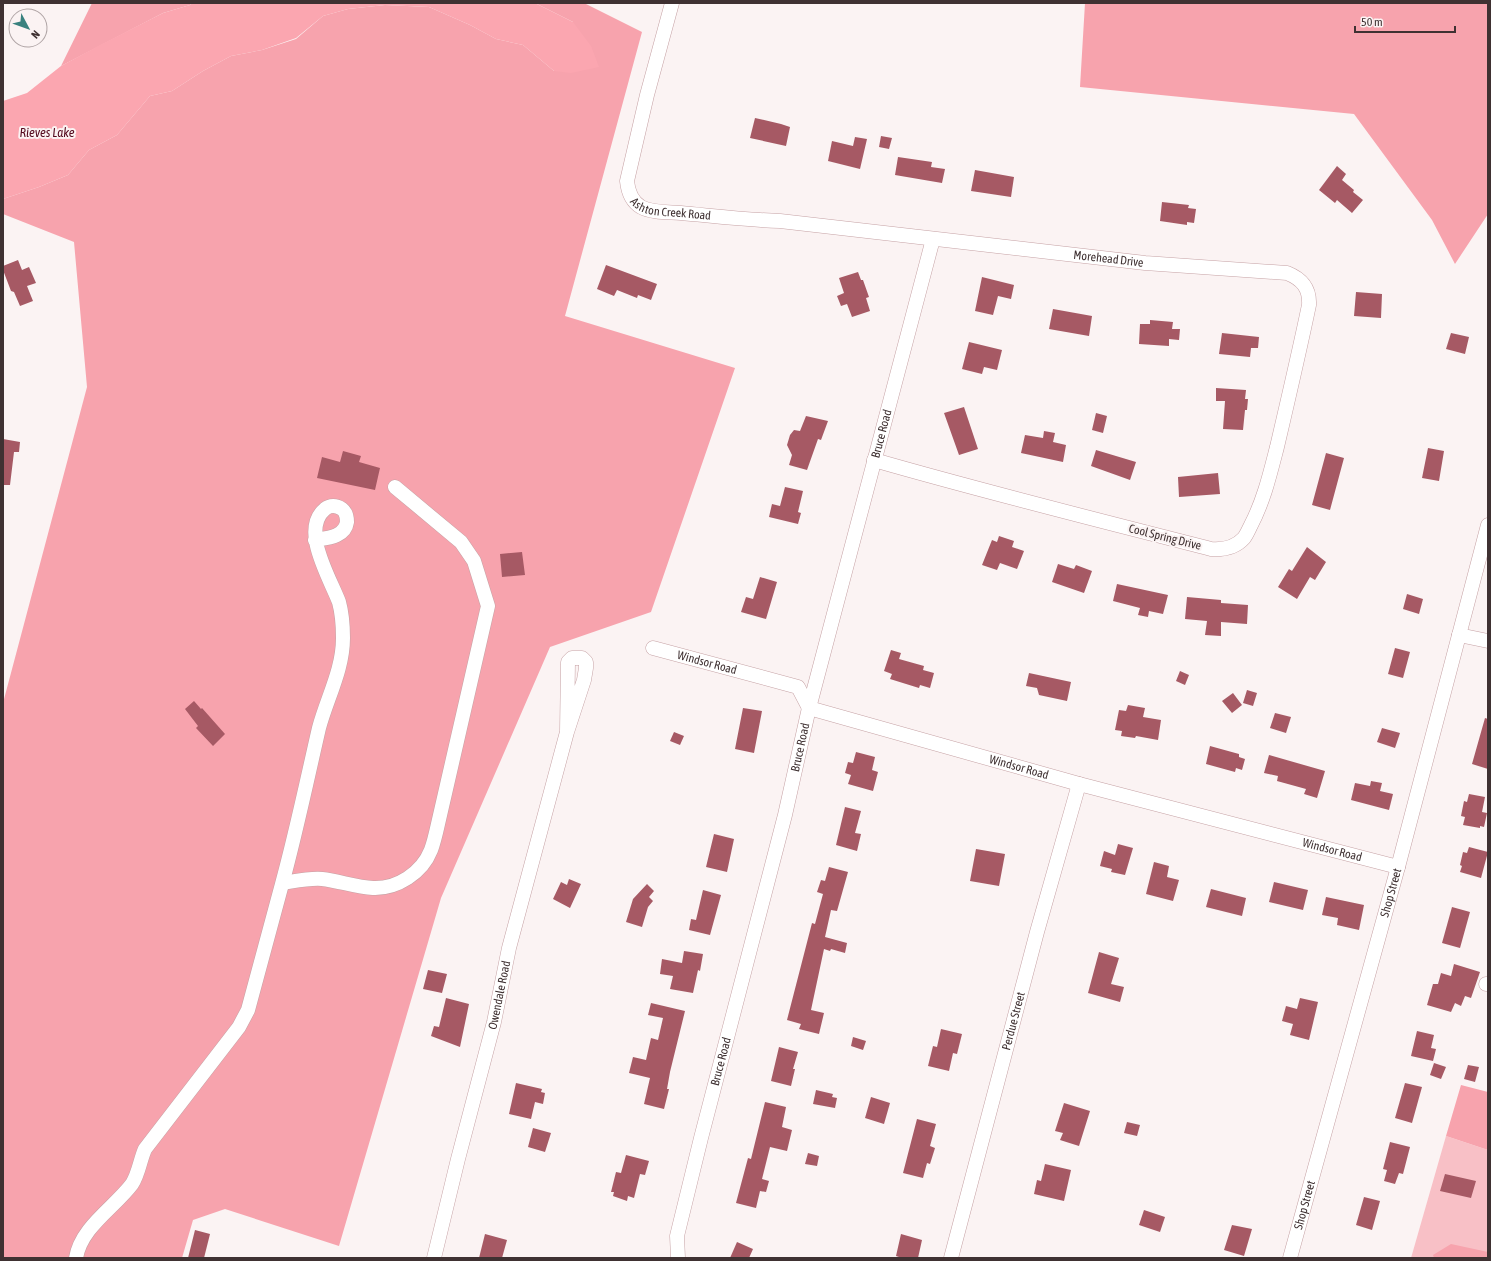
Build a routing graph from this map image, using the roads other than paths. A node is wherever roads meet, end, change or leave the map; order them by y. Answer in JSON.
{"nodes":[{"id":1,"x":672,"y":3,"type":"edge"},
{"id":2,"x":864,"y":231,"type":"joint"},
{"id":3,"x":933,"y":239,"type":"junction"},
{"id":4,"x":1304,"y":329,"type":"joint"},
{"id":5,"x":874,"y":460,"type":"junction"},
{"id":6,"x":395,"y":487,"type":"dead end"},
{"id":7,"x":1488,"y":525,"type":"edge"},
{"id":8,"x":316,"y":540,"type":"dead end"},
{"id":9,"x":1459,"y":635,"type":"junction"},
{"id":10,"x":1488,"y":641,"type":"edge"},
{"id":11,"x":653,"y":648,"type":"dead end"},
{"id":12,"x":809,"y":708,"type":"junction"},
{"id":13,"x":567,"y":732,"type":"dead end"},
{"id":14,"x":1079,"y":784,"type":"junction"},
{"id":15,"x":1398,"y":866,"type":"junction"},
{"id":16,"x":283,"y":883,"type":"junction"},
{"id":17,"x":76,"y":1258,"type":"edge"},
{"id":18,"x":434,"y":1258,"type":"edge"},
{"id":19,"x":678,"y":1258,"type":"edge"},
{"id":20,"x":950,"y":1258,"type":"edge"},
{"id":21,"x":1290,"y":1258,"type":"edge"}],
"edges":[{"from":1,"to":2,"type":"street","name":"Ashton Creek Road"},
{"from":2,"to":3,"type":"street","name":"Morehead Drive"},
{"from":3,"to":4,"type":"street","name":"Morehead Drive"},
{"from":3,"to":5,"type":"street","name":"Bruce Road"},
{"from":4,"to":5,"type":"street","name":"Cool Spring Drive"},
{"from":5,"to":12,"type":"street","name":"Bruce Road"},
{"from":6,"to":16,"type":"street"},
{"from":7,"to":9,"type":"street","name":"Shop Street"},
{"from":8,"to":16,"type":"street"},
{"from":9,"to":10,"type":"street"},
{"from":9,"to":15,"type":"street","name":"Shop Street"},
{"from":11,"to":12,"type":"street","name":"Windsor Road"},
{"from":12,"to":14,"type":"street","name":"Windsor Road"},
{"from":12,"to":19,"type":"street","name":"Bruce Road"},
{"from":13,"to":18,"type":"street","name":"Owendale Road"},
{"from":14,"to":15,"type":"street","name":"Windsor Road"},
{"from":14,"to":20,"type":"street","name":"Perdue Street"},
{"from":15,"to":21,"type":"street","name":"Shop Street"},
{"from":16,"to":17,"type":"street"}]}
